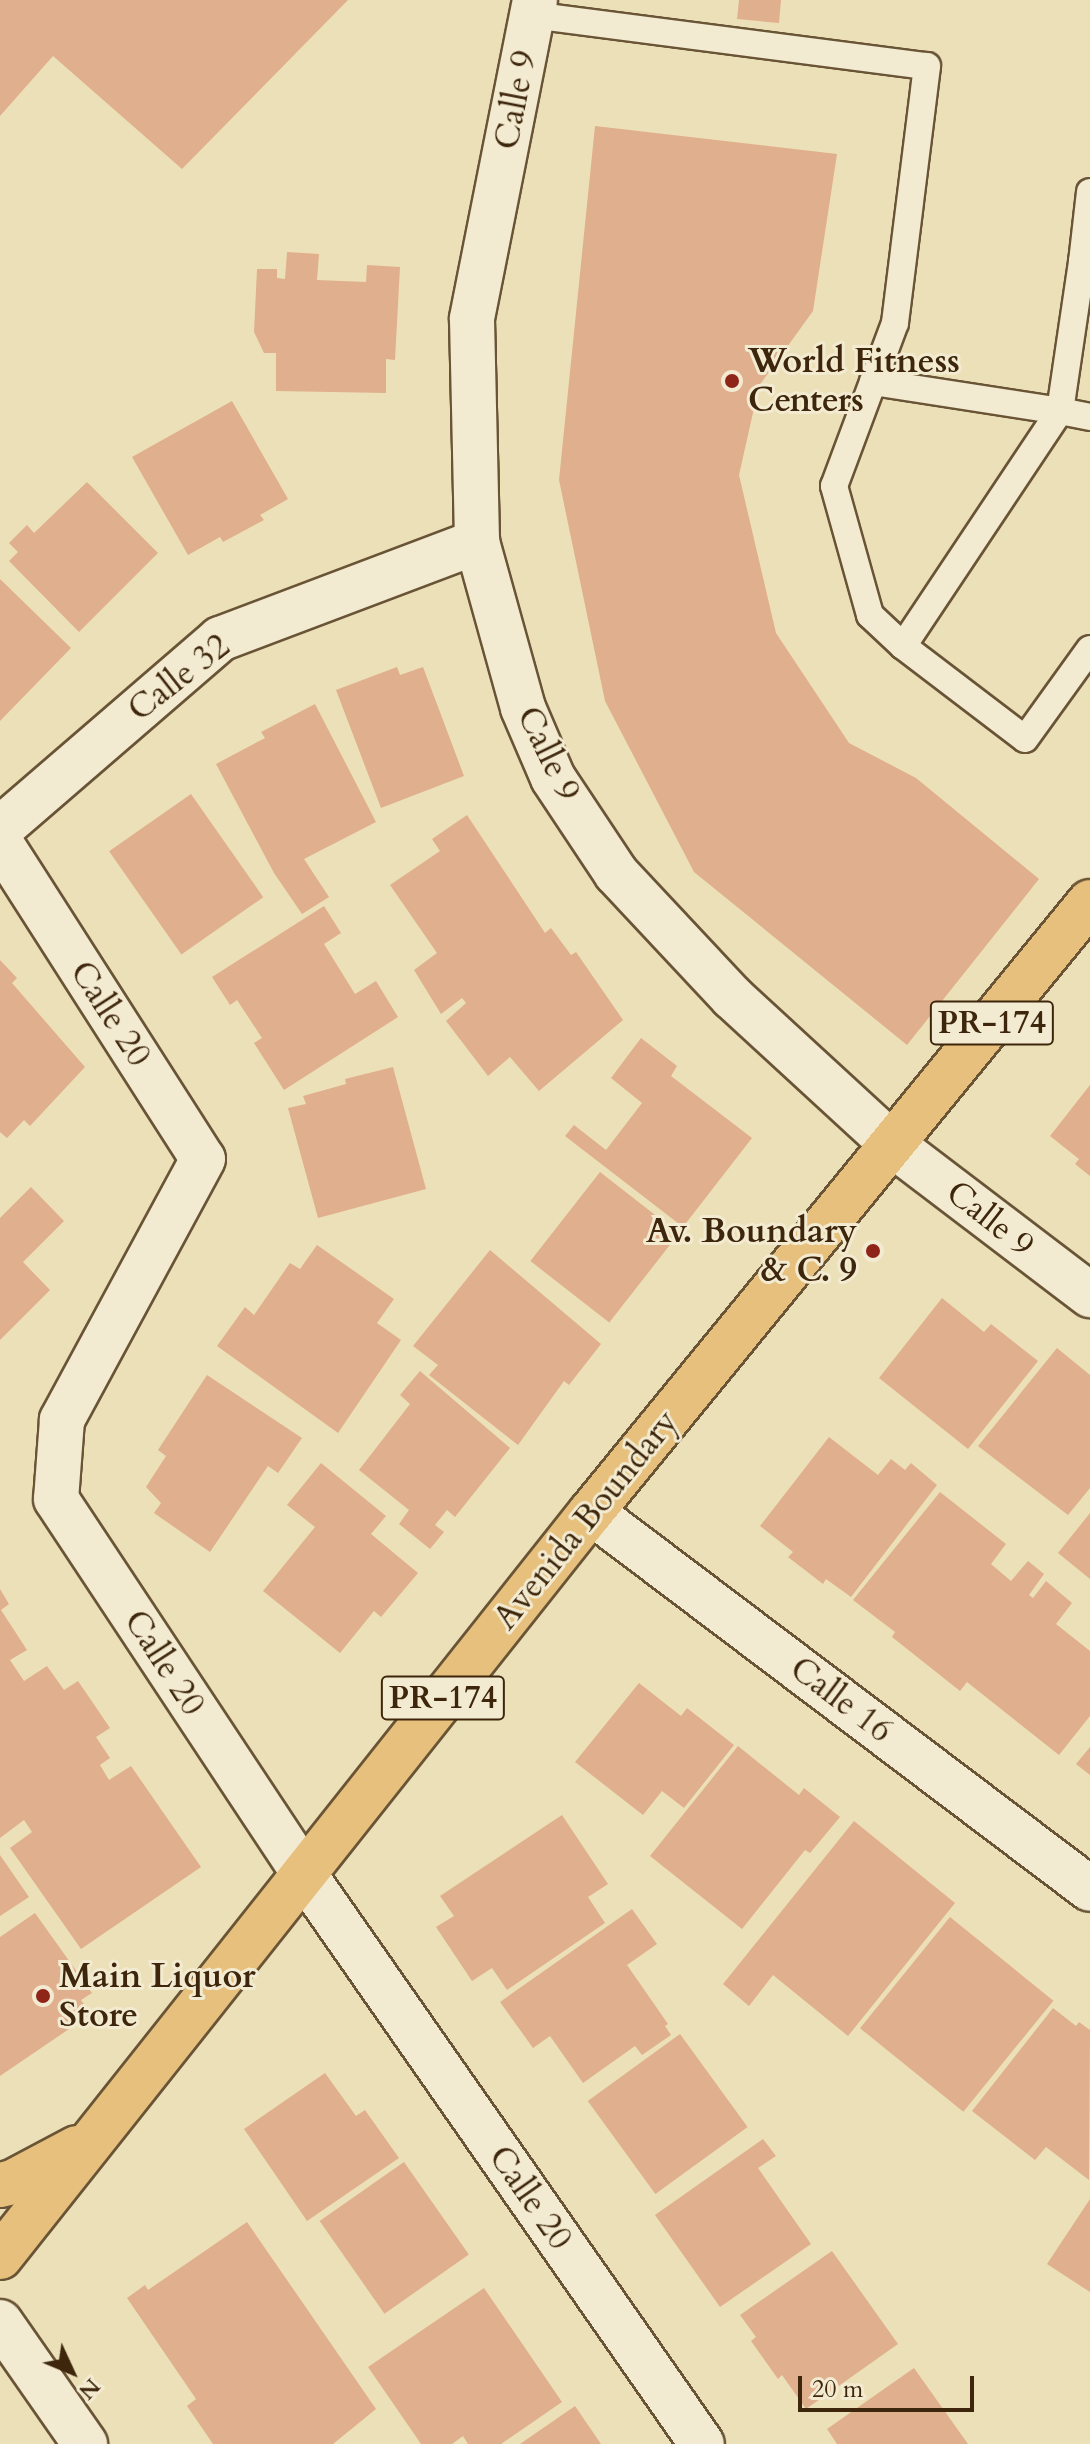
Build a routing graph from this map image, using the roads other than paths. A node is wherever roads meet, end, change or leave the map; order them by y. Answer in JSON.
{"nodes":[{"id":1,"x":534,"y":7,"type":"edge"},
{"id":2,"x":1090,"y":192,"type":"edge"},
{"id":3,"x":1086,"y":262,"type":"edge"},
{"id":4,"x":873,"y":382,"type":"junction"},
{"id":5,"x":1060,"y":411,"type":"junction"},
{"id":6,"x":1090,"y":417,"type":"edge"},
{"id":7,"x":477,"y":542,"type":"junction"},
{"id":8,"x":903,"y":646,"type":"junction"},
{"id":9,"x":1090,"y":649,"type":"edge"},
{"id":10,"x":0,"y":829,"type":"edge"},
{"id":11,"x":0,"y":842,"type":"edge"},
{"id":12,"x":1090,"y":902,"type":"edge"},
{"id":13,"x":893,"y":1145,"type":"junction"},
{"id":14,"x":1090,"y":1295,"type":"edge"},
{"id":15,"x":591,"y":1512,"type":"junction"},
{"id":16,"x":304,"y":1874,"type":"junction"},
{"id":17,"x":1090,"y":1889,"type":"edge"},
{"id":18,"x":94,"y":2139,"type":"junction"},
{"id":19,"x":0,"y":2185,"type":"edge"},
{"id":20,"x":0,"y":2257,"type":"edge"},
{"id":21,"x":0,"y":2322,"type":"edge"},
{"id":22,"x":85,"y":2444,"type":"edge"},
{"id":23,"x":702,"y":2444,"type":"edge"}],
"edges":[{"from":1,"to":4,"type":"lane"},
{"from":1,"to":7,"type":"street","name":"Calle 9"},
{"from":2,"to":3,"type":"lane"},
{"from":3,"to":5,"type":"lane"},
{"from":4,"to":5,"type":"lane"},
{"from":4,"to":8,"type":"lane"},
{"from":5,"to":6,"type":"lane"},
{"from":5,"to":8,"type":"lane"},
{"from":7,"to":10,"type":"street","name":"Calle 32"},
{"from":7,"to":13,"type":"street","name":"Calle 9"},
{"from":8,"to":9,"type":"lane"},
{"from":11,"to":16,"type":"street","name":"Calle 20"},
{"from":12,"to":13,"type":"highway","name":"Avenida Boundary","number":"PR-174"},
{"from":13,"to":14,"type":"street","name":"Calle 9"},
{"from":13,"to":15,"type":"highway","name":"Avenida Boundary","number":"PR-174"},
{"from":15,"to":16,"type":"highway","name":"Avenida Boundary","number":"PR-174"},
{"from":15,"to":17,"type":"street","name":"Calle 16"},
{"from":16,"to":18,"type":"highway","name":"Avenida Boundary","number":"PR-174"},
{"from":16,"to":23,"type":"street","name":"Calle 20"},
{"from":18,"to":19,"type":"highway"},
{"from":18,"to":20,"type":"highway","name":"Avenida Boundary","number":"PR-174"},
{"from":21,"to":22,"type":"street"}]}
